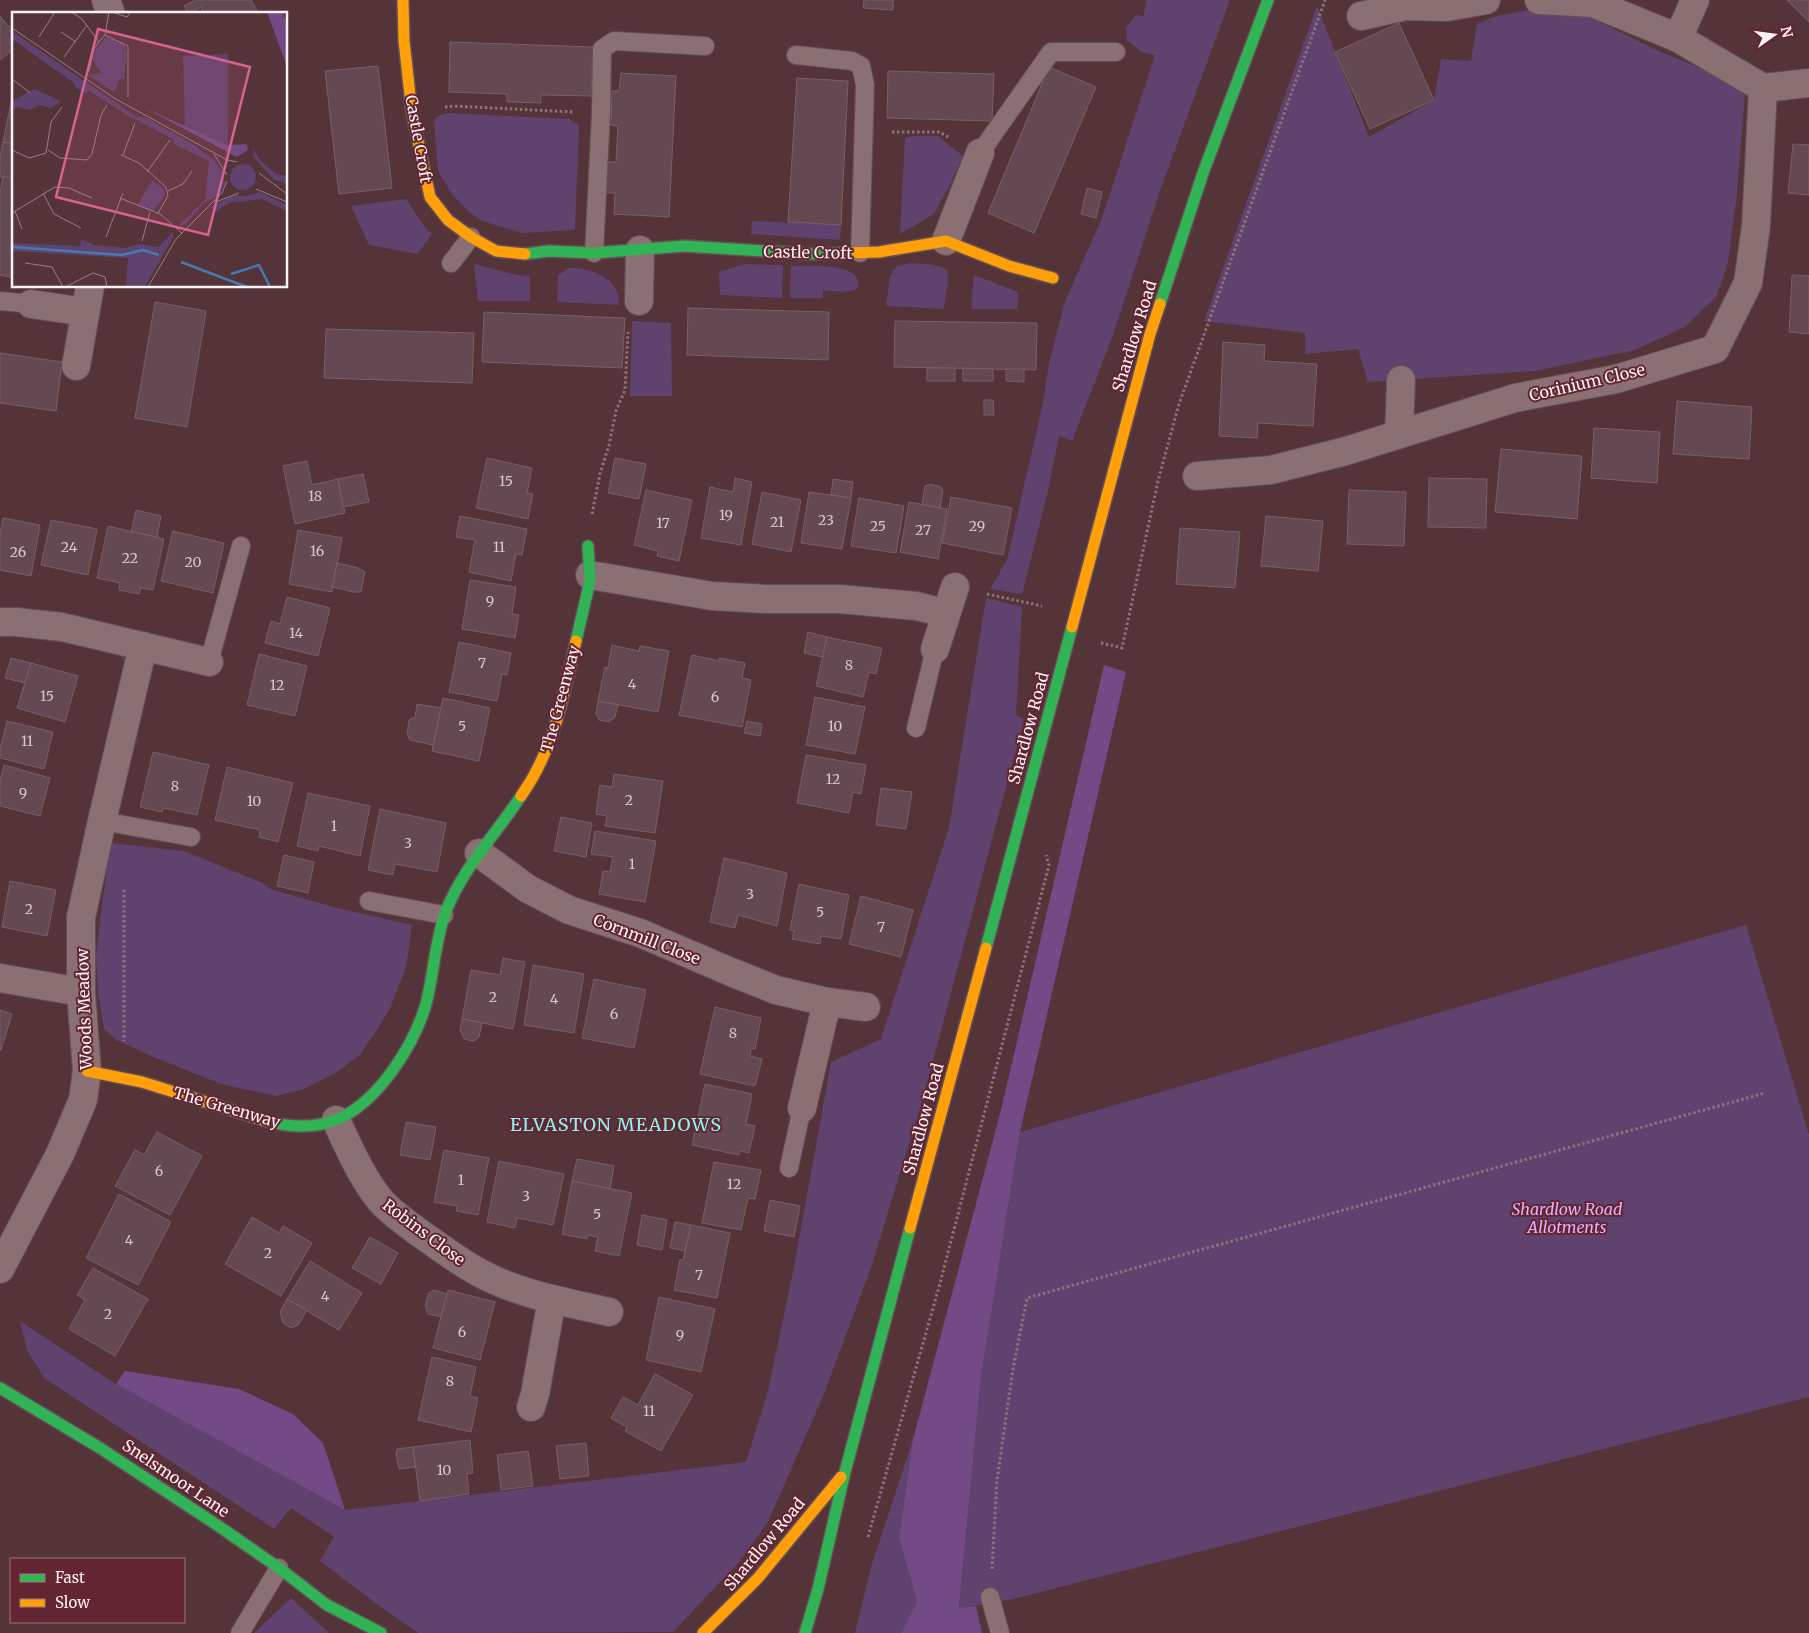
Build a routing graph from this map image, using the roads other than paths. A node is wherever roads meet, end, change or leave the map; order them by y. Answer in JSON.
{"nodes":[{"id":1,"x":106,"y":0,"type":"edge"},
{"id":2,"x":404,"y":0,"type":"edge"},
{"id":3,"x":1268,"y":0,"type":"edge"},
{"id":4,"x":1486,"y":0,"type":"edge"},
{"id":5,"x":1539,"y":0,"type":"edge"},
{"id":6,"x":1696,"y":0,"type":"edge"},
{"id":7,"x":110,"y":12,"type":"edge"},
{"id":8,"x":1361,"y":16,"type":"dead end"},
{"id":9,"x":1678,"y":38,"type":"junction"},
{"id":10,"x":704,"y":46,"type":"dead end"},
{"id":11,"x":1116,"y":52,"type":"dead end"},
{"id":12,"x":796,"y":55,"type":"dead end"},
{"id":13,"x":1809,"y":83,"type":"edge"},
{"id":14,"x":1763,"y":88,"type":"junction"},
{"id":15,"x":980,"y":153,"type":"joint"},
{"id":16,"x":471,"y":237,"type":"junction"},
{"id":17,"x":946,"y":241,"type":"junction"},
{"id":18,"x":640,"y":250,"type":"junction"},
{"id":19,"x":594,"y":253,"type":"junction"},
{"id":20,"x":860,"y":253,"type":"junction"},
{"id":21,"x":451,"y":263,"type":"dead end"},
{"id":22,"x":1053,"y":278,"type":"dead end"},
{"id":23,"x":87,"y":299,"type":"edge"},
{"id":24,"x":0,"y":301,"type":"edge"},
{"id":25,"x":639,"y":301,"type":"road end"},
{"id":26,"x":31,"y":304,"type":"joint"},
{"id":27,"x":76,"y":366,"type":"dead end"},
{"id":28,"x":1401,"y":380,"type":"dead end"},
{"id":29,"x":1400,"y":434,"type":"junction"},
{"id":30,"x":1197,"y":476,"type":"dead end"},
{"id":31,"x":242,"y":546,"type":"dead end"},
{"id":32,"x":588,"y":546,"type":"road end"},
{"id":33,"x":590,"y":575,"type":"junction"},
{"id":34,"x":955,"y":586,"type":"road end"},
{"id":35,"x":946,"y":613,"type":"junction"},
{"id":36,"x":0,"y":622,"type":"edge"},
{"id":37,"x":143,"y":646,"type":"junction"},
{"id":38,"x":935,"y":649,"type":"joint"},
{"id":39,"x":209,"y":662,"type":"joint"},
{"id":40,"x":916,"y":728,"type":"dead end"},
{"id":41,"x":102,"y":821,"type":"junction"},
{"id":42,"x":191,"y":837,"type":"dead end"},
{"id":43,"x":479,"y":852,"type":"junction"},
{"id":44,"x":369,"y":901,"type":"dead end"},
{"id":45,"x":444,"y":915,"type":"junction"},
{"id":46,"x":0,"y":978,"type":"edge"},
{"id":47,"x":81,"y":992,"type":"junction"},
{"id":48,"x":827,"y":1002,"type":"junction"},
{"id":49,"x":866,"y":1007,"type":"dead end"},
{"id":50,"x":88,"y":1071,"type":"junction"},
{"id":51,"x":802,"y":1108,"type":"joint"},
{"id":52,"x":336,"y":1120,"type":"junction"},
{"id":53,"x":789,"y":1168,"type":"dead end"},
{"id":54,"x":0,"y":1269,"type":"edge"},
{"id":55,"x":552,"y":1299,"type":"junction"},
{"id":56,"x":609,"y":1312,"type":"dead end"},
{"id":57,"x":0,"y":1388,"type":"edge"},
{"id":58,"x":531,"y":1407,"type":"dead end"},
{"id":59,"x":845,"y":1472,"type":"junction"},
{"id":60,"x":279,"y":1568,"type":"junction"},
{"id":61,"x":990,"y":1597,"type":"road end"},
{"id":62,"x":327,"y":1605,"type":"junction"},
{"id":63,"x":344,"y":1626,"type":"dead end"},
{"id":64,"x":240,"y":1633,"type":"edge"},
{"id":65,"x":381,"y":1633,"type":"edge"},
{"id":66,"x":703,"y":1633,"type":"edge"},
{"id":67,"x":805,"y":1633,"type":"edge"},
{"id":68,"x":1000,"y":1633,"type":"edge"}],
"edges":[{"from":1,"to":7,"type":"street"},
{"from":2,"to":16,"type":"street","name":"Castle Croft"},
{"from":3,"to":59,"type":"street","name":"Shardlow Road"},
{"from":4,"to":8,"type":"street"},
{"from":5,"to":9,"type":"street"},
{"from":6,"to":9,"type":"street"},
{"from":9,"to":14,"type":"street"},
{"from":10,"to":19,"type":"lane"},
{"from":11,"to":15,"type":"lane"},
{"from":12,"to":20,"type":"lane"},
{"from":13,"to":14,"type":"street"},
{"from":14,"to":29,"type":"street","name":"Corinium Close"},
{"from":15,"to":17,"type":"street"},
{"from":16,"to":19,"type":"street","name":"Castle Croft"},
{"from":16,"to":21,"type":"lane"},
{"from":17,"to":20,"type":"street","name":"Castle Croft"},
{"from":17,"to":22,"type":"street"},
{"from":18,"to":19,"type":"street","name":"Castle Croft"},
{"from":18,"to":20,"type":"street","name":"Castle Croft"},
{"from":18,"to":25,"type":"street"},
{"from":23,"to":26,"type":"street"},
{"from":23,"to":27,"type":"street"},
{"from":24,"to":26,"type":"lane"},
{"from":28,"to":29,"type":"street"},
{"from":29,"to":30,"type":"street","name":"Corinium Close"},
{"from":31,"to":39,"type":"lane"},
{"from":32,"to":33,"type":"street","name":"The Greenway"},
{"from":33,"to":35,"type":"street"},
{"from":33,"to":43,"type":"street","name":"The Greenway"},
{"from":34,"to":35,"type":"street"},
{"from":35,"to":38,"type":"street"},
{"from":36,"to":37,"type":"street"},
{"from":37,"to":39,"type":"street"},
{"from":37,"to":41,"type":"street","name":"Woods Meadow"},
{"from":38,"to":40,"type":"lane"},
{"from":41,"to":42,"type":"lane"},
{"from":41,"to":47,"type":"street","name":"Woods Meadow"},
{"from":43,"to":45,"type":"street","name":"The Greenway"},
{"from":43,"to":48,"type":"street","name":"Cornmill Close"},
{"from":44,"to":45,"type":"lane"},
{"from":45,"to":52,"type":"street","name":"The Greenway"},
{"from":46,"to":47,"type":"street"},
{"from":47,"to":50,"type":"street","name":"Woods Meadow"},
{"from":48,"to":49,"type":"street","name":"Cornmill Close"},
{"from":48,"to":51,"type":"street"},
{"from":50,"to":52,"type":"street","name":"The Greenway"},
{"from":50,"to":54,"type":"street","name":"Woods Meadow"},
{"from":51,"to":53,"type":"lane"},
{"from":52,"to":55,"type":"street","name":"Robins Close"},
{"from":55,"to":56,"type":"street","name":"Robins Close"},
{"from":55,"to":58,"type":"street"},
{"from":57,"to":60,"type":"street","name":"Snelsmoor Lane"},
{"from":59,"to":66,"type":"street","name":"Shardlow Road"},
{"from":59,"to":67,"type":"street","name":"Shardlow Road"},
{"from":60,"to":62,"type":"street","name":"Snelsmoor Lane"},
{"from":60,"to":64,"type":"lane"},
{"from":61,"to":68,"type":"lane"},
{"from":62,"to":63,"type":"street","name":"Snelsmoor Lane"},
{"from":62,"to":65,"type":"street","name":"Snelsmoor Lane"}]}
